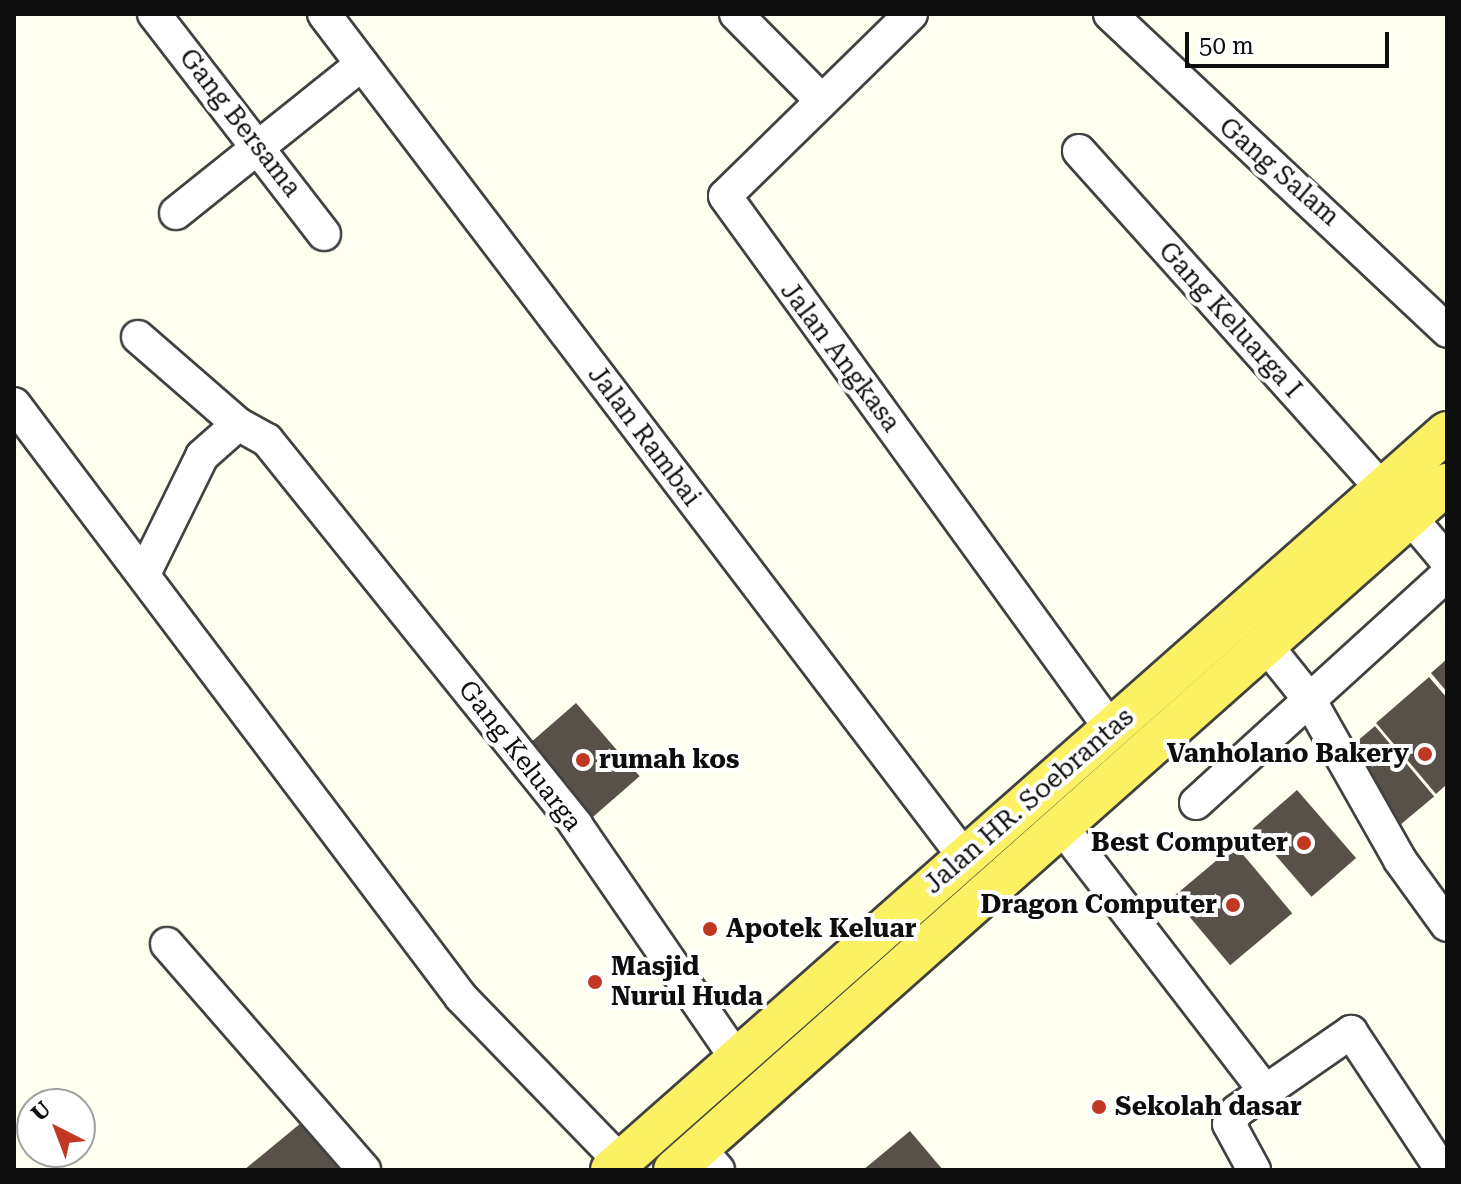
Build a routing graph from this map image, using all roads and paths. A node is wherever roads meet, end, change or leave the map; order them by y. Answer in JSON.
{"nodes":[{"id":1,"x":154,"y":14,"type":"edge"},
{"id":2,"x":324,"y":14,"type":"edge"},
{"id":3,"x":736,"y":14,"type":"edge"},
{"id":4,"x":911,"y":14,"type":"edge"},
{"id":5,"x":1110,"y":14,"type":"edge"},
{"id":6,"x":362,"y":64,"type":"junction"},
{"id":7,"x":822,"y":101,"type":"junction"},
{"id":8,"x":257,"y":142,"type":"junction"},
{"id":9,"x":1079,"y":151,"type":"dead end"},
{"id":10,"x":176,"y":213,"type":"dead end"},
{"id":11,"x":324,"y":234,"type":"dead end"},
{"id":12,"x":1447,"y":331,"type":"edge"},
{"id":13,"x":138,"y":337,"type":"dead end"},
{"id":14,"x":14,"y":404,"type":"edge"},
{"id":15,"x":238,"y":424,"type":"junction"},
{"id":16,"x":1447,"y":432,"type":"edge"},
{"id":17,"x":1447,"y":484,"type":"edge"},
{"id":18,"x":1382,"y":489,"type":"junction"},
{"id":19,"x":1410,"y":517,"type":"junction"},
{"id":20,"x":1447,"y":561,"type":"edge"},
{"id":21,"x":144,"y":574,"type":"junction"},
{"id":22,"x":1447,"y":575,"type":"edge"},
{"id":23,"x":1265,"y":644,"type":"junction"},
{"id":24,"x":1309,"y":699,"type":"junction"},
{"id":25,"x":1111,"y":729,"type":"junction"},
{"id":26,"x":1196,"y":803,"type":"dead end"},
{"id":27,"x":1061,"y":826,"type":"junction"},
{"id":28,"x":965,"y":858,"type":"junction"},
{"id":29,"x":1447,"y":925,"type":"edge"},
{"id":30,"x":167,"y":944,"type":"dead end"},
{"id":31,"x":737,"y":1059,"type":"junction"},
{"id":32,"x":1265,"y":1091,"type":"junction"},
{"id":33,"x":656,"y":1131,"type":"junction"},
{"id":34,"x":694,"y":1162,"type":"edge"},
{"id":35,"x":616,"y":1166,"type":"edge"},
{"id":36,"x":364,"y":1170,"type":"edge"},
{"id":37,"x":1254,"y":1170,"type":"edge"},
{"id":38,"x":1442,"y":1170,"type":"edge"}],
"edges":[{"from":1,"to":8,"type":"street","name":"Gang Bersama"},
{"from":2,"to":6,"type":"street","name":"Jalan Rambai"},
{"from":3,"to":7,"type":"street"},
{"from":4,"to":7,"type":"street","name":"Jalan Angkasa"},
{"from":5,"to":12,"type":"street","name":"Gang Salam"},
{"from":6,"to":8,"type":"street"},
{"from":6,"to":28,"type":"street","name":"Jalan Rambai"},
{"from":7,"to":25,"type":"street","name":"Jalan Angkasa"},
{"from":8,"to":10,"type":"street"},
{"from":8,"to":11,"type":"street","name":"Gang Bersama"},
{"from":9,"to":18,"type":"street","name":"Gang Keluarga I"},
{"from":13,"to":15,"type":"street","name":"Gang Keluarga"},
{"from":14,"to":21,"type":"street"},
{"from":15,"to":21,"type":"street"},
{"from":15,"to":31,"type":"street","name":"Gang Keluarga"},
{"from":16,"to":18,"type":"main road","name":"Jalan HR. Soebrantas"},
{"from":17,"to":19,"type":"main road","name":"Jalan HR. Soebrantas"},
{"from":18,"to":25,"type":"main road","name":"Jalan HR. Soebrantas"},
{"from":19,"to":20,"type":"street"},
{"from":19,"to":23,"type":"main road","name":"Jalan HR. Soebrantas"},
{"from":21,"to":35,"type":"street"},
{"from":22,"to":24,"type":"street"},
{"from":23,"to":24,"type":"street"},
{"from":23,"to":27,"type":"main road","name":"Jalan HR. Soebrantas"},
{"from":24,"to":26,"type":"street"},
{"from":24,"to":29,"type":"street"},
{"from":25,"to":28,"type":"main road","name":"Jalan HR. Soebrantas"},
{"from":27,"to":32,"type":"street"},
{"from":27,"to":34,"type":"main road","name":"Jalan HR. Soebrantas"},
{"from":28,"to":31,"type":"main road","name":"Jalan HR. Soebrantas"},
{"from":30,"to":36,"type":"street"},
{"from":31,"to":33,"type":"main road","name":"Jalan HR. Soebrantas"},
{"from":32,"to":37,"type":"street"},
{"from":32,"to":38,"type":"street"},
{"from":33,"to":34,"type":"main road"},
{"from":33,"to":35,"type":"main road","name":"Jalan HR. Soebrantas"}]}
